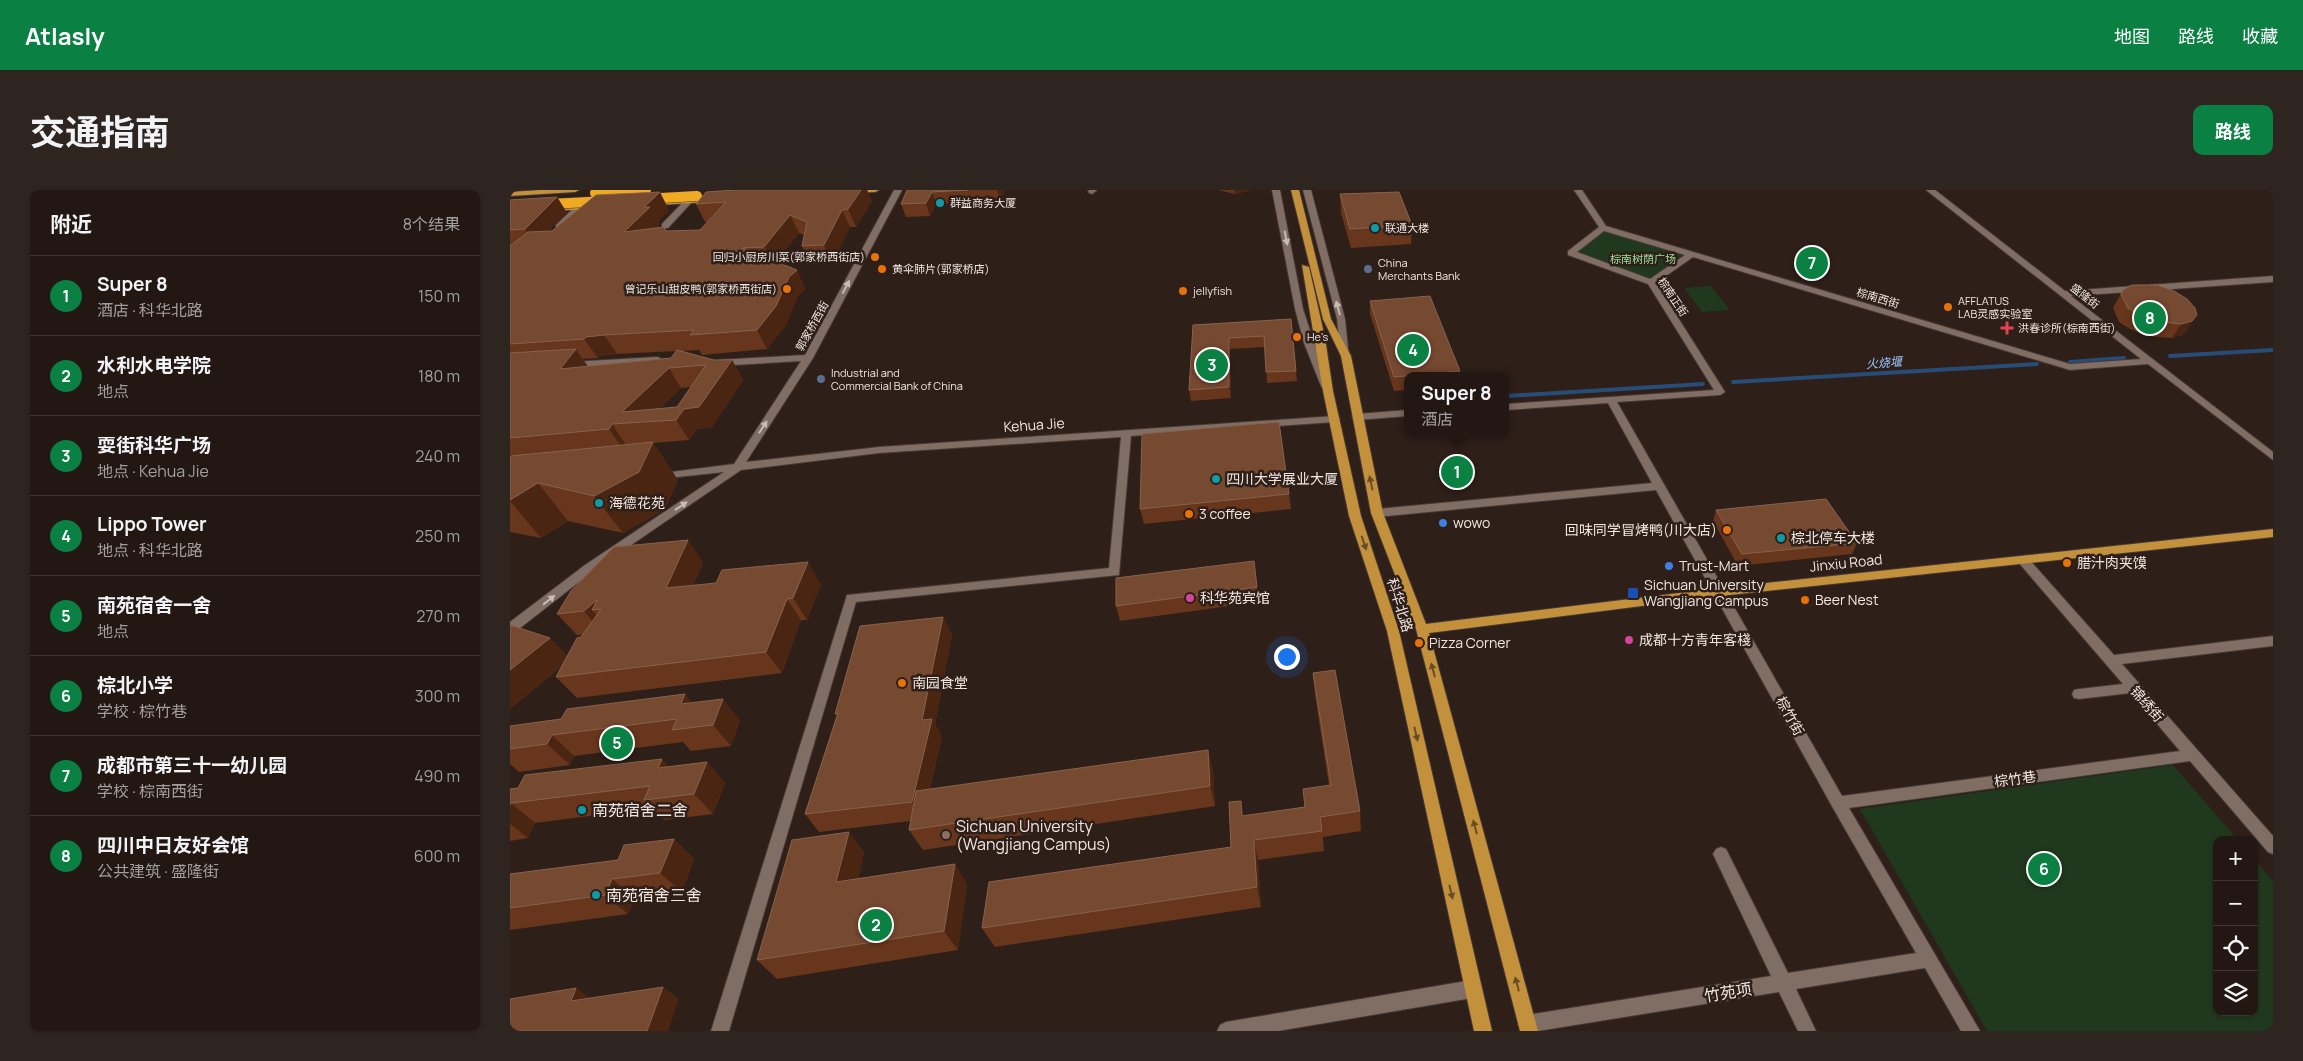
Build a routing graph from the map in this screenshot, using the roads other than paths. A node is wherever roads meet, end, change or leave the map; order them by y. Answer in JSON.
{"nodes":[{"id":1,"x":575,"y":190,"type":"edge"},
{"id":2,"x":646,"y":190,"type":"edge"},
{"id":3,"x":875,"y":190,"type":"edge"},
{"id":4,"x":898,"y":190,"type":"edge"},
{"id":5,"x":1276,"y":190,"type":"edge"},
{"id":6,"x":1286,"y":190,"type":"edge"},
{"id":7,"x":1295,"y":190,"type":"edge"},
{"id":8,"x":1307,"y":190,"type":"edge"},
{"id":9,"x":1578,"y":190,"type":"edge"},
{"id":10,"x":1930,"y":190,"type":"edge"},
{"id":11,"x":843,"y":192,"type":"edge"},
{"id":12,"x":510,"y":194,"type":"edge"},
{"id":13,"x":697,"y":196,"type":"dead end"},
{"id":14,"x":510,"y":198,"type":"edge"},
{"id":15,"x":717,"y":200,"type":"edge"},
{"id":16,"x":688,"y":202,"type":"junction"},
{"id":17,"x":638,"y":204,"type":"edge"},
{"id":18,"x":619,"y":205,"type":"edge"},
{"id":19,"x":510,"y":206,"type":"edge"},
{"id":20,"x":579,"y":208,"type":"junction"},
{"id":21,"x":510,"y":211,"type":"edge"},
{"id":22,"x":665,"y":226,"type":"edge"},
{"id":23,"x":1602,"y":228,"type":"junction"},
{"id":24,"x":553,"y":233,"type":"edge"},
{"id":25,"x":1692,"y":254,"type":"junction"},
{"id":26,"x":1311,"y":273,"type":"junction"},
{"id":27,"x":2273,"y":279,"type":"edge"},
{"id":28,"x":1651,"y":282,"type":"junction"},
{"id":29,"x":2063,"y":294,"type":"junction"},
{"id":30,"x":1346,"y":356,"type":"junction"},
{"id":31,"x":808,"y":358,"type":"junction"},
{"id":32,"x":666,"y":359,"type":"edge"},
{"id":33,"x":2149,"y":361,"type":"junction"},
{"id":34,"x":707,"y":364,"type":"edge"},
{"id":35,"x":559,"y":366,"type":"edge"},
{"id":36,"x":1328,"y":391,"type":"junction"},
{"id":37,"x":1611,"y":400,"type":"junction"},
{"id":38,"x":1509,"y":407,"type":"edge"},
{"id":39,"x":1404,"y":413,"type":"edge"},
{"id":40,"x":1357,"y":417,"type":"junction"},
{"id":41,"x":1335,"y":419,"type":"junction"},
{"id":42,"x":1126,"y":433,"type":"junction"},
{"id":43,"x":2273,"y":457,"type":"edge"},
{"id":44,"x":736,"y":468,"type":"junction"},
{"id":45,"x":648,"y":477,"type":"edge"},
{"id":46,"x":1658,"y":486,"type":"junction"},
{"id":47,"x":1377,"y":513,"type":"junction"},
{"id":48,"x":2273,"y":533,"type":"edge"},
{"id":49,"x":2023,"y":560,"type":"junction"},
{"id":50,"x":1720,"y":592,"type":"junction"},
{"id":51,"x":1422,"y":629,"type":"junction"},
{"id":52,"x":510,"y":630,"type":"edge"},
{"id":53,"x":2273,"y":640,"type":"edge"},
{"id":54,"x":2109,"y":661,"type":"junction"},
{"id":55,"x":2134,"y":688,"type":"junction"},
{"id":56,"x":2079,"y":694,"type":"dead end"},
{"id":57,"x":2192,"y":755,"type":"junction"},
{"id":58,"x":1838,"y":803,"type":"junction"},
{"id":59,"x":2271,"y":843,"type":"edge"},
{"id":60,"x":1721,"y":854,"type":"dead end"},
{"id":61,"x":1929,"y":958,"type":"junction"},
{"id":62,"x":1783,"y":983,"type":"junction"},
{"id":63,"x":1472,"y":989,"type":"junction"},
{"id":64,"x":1528,"y":1027,"type":"edge"},
{"id":65,"x":720,"y":1031,"type":"edge"},
{"id":66,"x":1226,"y":1031,"type":"edge"},
{"id":67,"x":1483,"y":1031,"type":"edge"},
{"id":68,"x":1807,"y":1031,"type":"edge"},
{"id":69,"x":1971,"y":1031,"type":"edge"}],
"edges":[{"from":1,"to":12,"type":"main road"},
{"from":2,"to":14,"type":"highway","bridge":true},
{"from":3,"to":11,"type":"main road"},
{"from":31,"to":4,"type":"street","name":"郭家桥西街","one_way":true},
{"from":5,"to":36,"type":"street","one_way":true},
{"from":6,"to":26,"type":"main road","name":"科华北路"},
{"from":7,"to":26,"type":"main road"},
{"from":30,"to":8,"type":"street","one_way":true},
{"from":9,"to":23,"type":"street"},
{"from":10,"to":29,"type":"street","name":"盛隆街"},
{"from":13,"to":19,"type":"highway","bridge":true},
{"from":15,"to":16,"type":"main road"},
{"from":16,"to":17,"type":"main road"},
{"from":16,"to":22,"type":"street"},
{"from":18,"to":20,"type":"main road"},
{"from":20,"to":21,"type":"main road"},
{"from":20,"to":24,"type":"street"},
{"from":23,"to":25,"type":"street","name":"棕南西街"},
{"from":23,"to":28,"type":"street","name":"棕南正街"},
{"from":25,"to":28,"type":"street"},
{"from":25,"to":33,"type":"street","name":"棕南西街"},
{"from":26,"to":30,"type":"main road","name":"科华北路"},
{"from":26,"to":36,"type":"main road","name":"科华北路"},
{"from":27,"to":29,"type":"street"},
{"from":28,"to":37,"type":"street","name":"棕南正街"},
{"from":29,"to":33,"type":"street","name":"盛隆街"},
{"from":30,"to":40,"type":"main road","name":"科华北路"},
{"from":31,"to":34,"type":"street"},
{"from":44,"to":31,"type":"street","name":"郭家桥西街","one_way":true},
{"from":32,"to":35,"type":"street"},
{"from":33,"to":43,"type":"street","name":"盛隆街"},
{"from":36,"to":41,"type":"main road","name":"科华北路"},
{"from":37,"to":38,"type":"street"},
{"from":37,"to":46,"type":"street","name":"棕竹街"},
{"from":39,"to":40,"type":"street"},
{"from":47,"to":40,"type":"main road","name":"科华北路","one_way":true},
{"from":41,"to":42,"type":"street","name":"Kehua Jie"},
{"from":41,"to":63,"type":"main road","name":"科华北路","one_way":true},
{"from":42,"to":44,"type":"street","name":"Kehua Jie"},
{"from":42,"to":65,"type":"street"},
{"from":44,"to":45,"type":"street","name":"Kehua Jie"},
{"from":52,"to":44,"type":"street","one_way":true},
{"from":46,"to":47,"type":"street"},
{"from":46,"to":50,"type":"street","name":"棕竹街"},
{"from":47,"to":51,"type":"main road","name":"科华北路"},
{"from":48,"to":49,"type":"main road","name":"Jinxiu Road"},
{"from":49,"to":50,"type":"main road","name":"Jinxiu Road"},
{"from":49,"to":54,"type":"street","name":"锦绣街"},
{"from":50,"to":51,"type":"main road","name":"Jinxiu Road"},
{"from":50,"to":58,"type":"street","name":"棕竹街"},
{"from":64,"to":51,"type":"main road","name":"科华北路","one_way":true},
{"from":53,"to":54,"type":"street"},
{"from":54,"to":55,"type":"street","name":"锦绣街"},
{"from":55,"to":56,"type":"street"},
{"from":55,"to":57,"type":"street","name":"锦绣街"},
{"from":57,"to":58,"type":"street","name":"棕竹巷"},
{"from":57,"to":59,"type":"street","name":"锦绣街"},
{"from":58,"to":61,"type":"street","name":"棕竹街"},
{"from":60,"to":62,"type":"street"},
{"from":61,"to":62,"type":"street","name":"竹苑项"},
{"from":61,"to":69,"type":"street","name":"棕竹街"},
{"from":62,"to":64,"type":"street","name":"竹苑项"},
{"from":62,"to":68,"type":"street"},
{"from":63,"to":66,"type":"street"},
{"from":63,"to":67,"type":"main road","name":"科华北路"}]}
